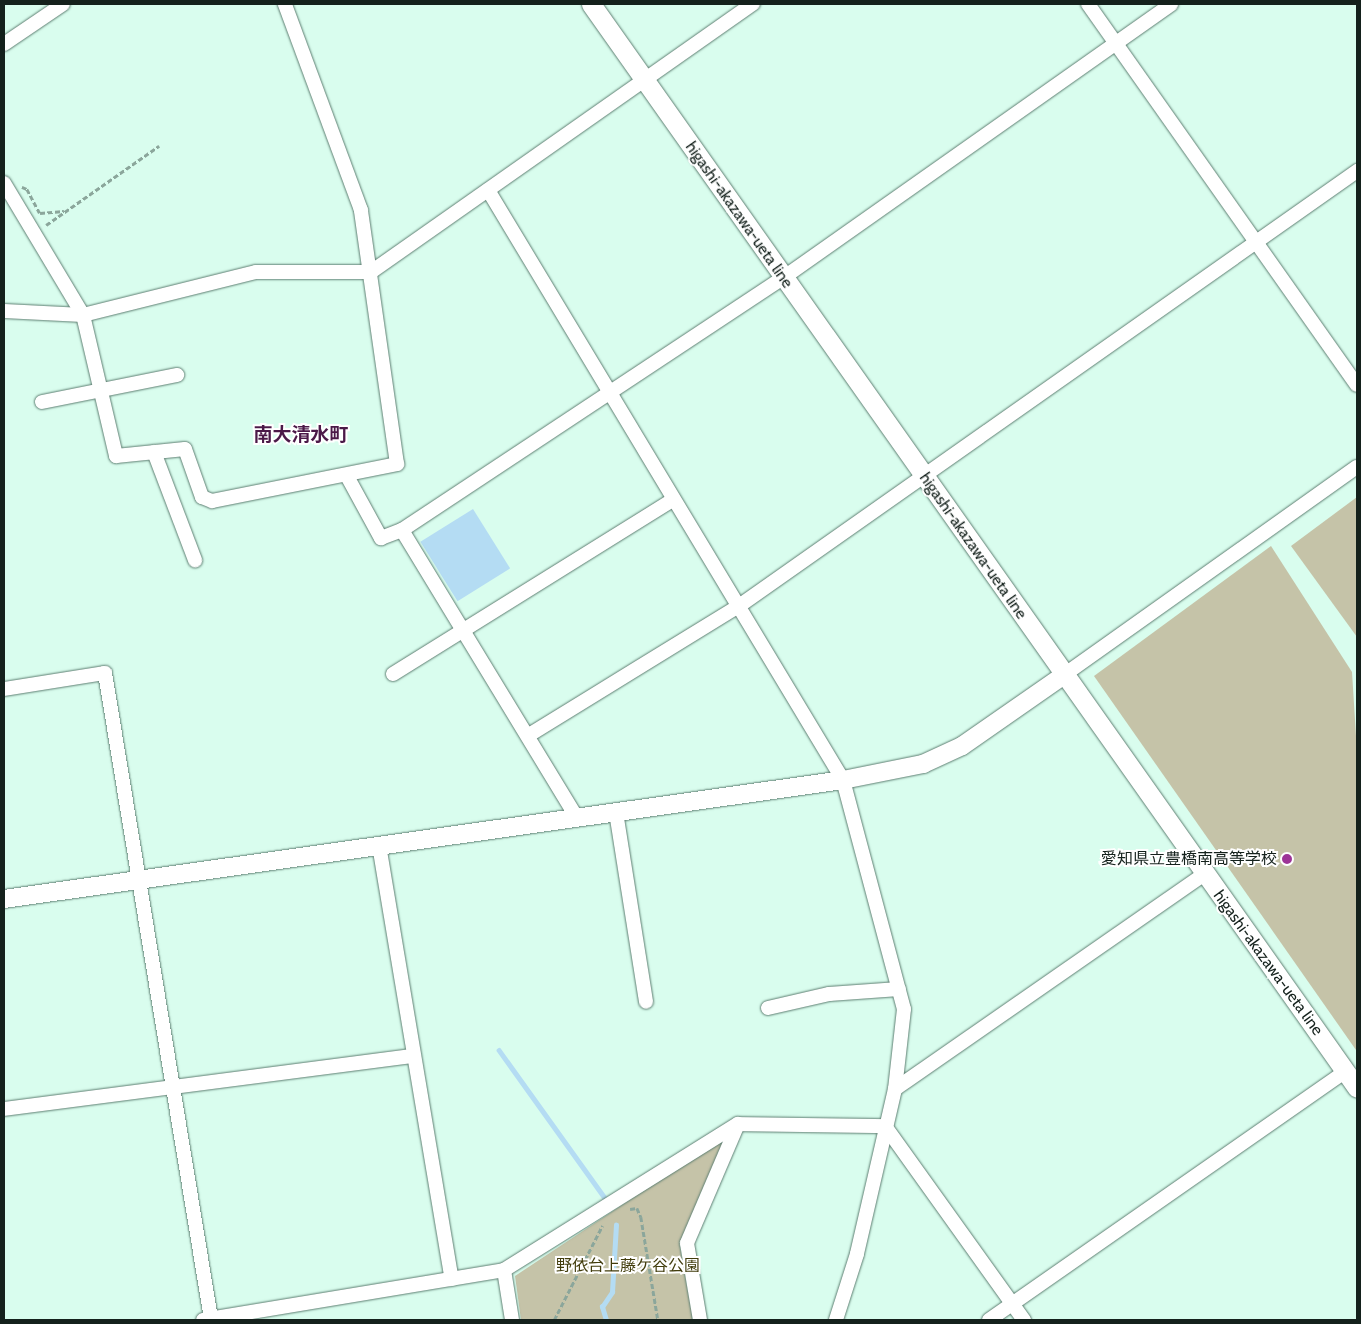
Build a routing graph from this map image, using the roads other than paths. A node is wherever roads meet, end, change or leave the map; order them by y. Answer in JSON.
{"nodes":[{"id":1,"x":63,"y":4,"type":"edge"},
{"id":2,"x":285,"y":4,"type":"edge"},
{"id":3,"x":590,"y":4,"type":"edge"},
{"id":4,"x":753,"y":4,"type":"edge"},
{"id":5,"x":1088,"y":4,"type":"edge"},
{"id":6,"x":1171,"y":4,"type":"edge"},
{"id":7,"x":1115,"y":42,"type":"junction"},
{"id":8,"x":4,"y":44,"type":"edge"},
{"id":9,"x":644,"y":80,"type":"junction"},
{"id":10,"x":1357,"y":171,"type":"edge"},
{"id":11,"x":4,"y":183,"type":"edge"},
{"id":12,"x":488,"y":190,"type":"junction"},
{"id":13,"x":1256,"y":242,"type":"junction"},
{"id":14,"x":371,"y":272,"type":"junction"},
{"id":15,"x":783,"y":278,"type":"junction"},
{"id":16,"x":4,"y":311,"type":"edge"},
{"id":17,"x":83,"y":316,"type":"junction"},
{"id":18,"x":176,"y":375,"type":"dead end"},
{"id":19,"x":1357,"y":384,"type":"edge"},
{"id":20,"x":99,"y":390,"type":"junction"},
{"id":21,"x":608,"y":394,"type":"junction"},
{"id":22,"x":42,"y":402,"type":"dead end"},
{"id":23,"x":154,"y":452,"type":"junction"},
{"id":24,"x":1357,"y":467,"type":"edge"},
{"id":25,"x":347,"y":476,"type":"junction"},
{"id":26,"x":924,"y":478,"type":"junction"},
{"id":27,"x":672,"y":500,"type":"junction"},
{"id":28,"x":402,"y":530,"type":"junction"},
{"id":29,"x":195,"y":560,"type":"dead end"},
{"id":30,"x":739,"y":606,"type":"junction"},
{"id":31,"x":464,"y":631,"type":"junction"},
{"id":32,"x":393,"y":674,"type":"dead end"},
{"id":33,"x":1064,"y":674,"type":"junction"},
{"id":34,"x":4,"y":689,"type":"edge"},
{"id":35,"x":528,"y":735,"type":"junction"},
{"id":36,"x":843,"y":780,"type":"junction"},
{"id":37,"x":616,"y":812,"type":"junction"},
{"id":38,"x":577,"y":818,"type":"junction"},
{"id":39,"x":379,"y":845,"type":"junction"},
{"id":40,"x":1204,"y":874,"type":"junction"},
{"id":41,"x":139,"y":880,"type":"junction"},
{"id":42,"x":4,"y":900,"type":"edge"},
{"id":43,"x":899,"y":989,"type":"junction"},
{"id":44,"x":646,"y":1002,"type":"dead end"},
{"id":45,"x":768,"y":1008,"type":"dead end"},
{"id":46,"x":413,"y":1056,"type":"junction"},
{"id":47,"x":1346,"y":1071,"type":"junction"},
{"id":48,"x":175,"y":1087,"type":"junction"},
{"id":49,"x":895,"y":1088,"type":"junction"},
{"id":50,"x":1357,"y":1088,"type":"edge"},
{"id":51,"x":4,"y":1109,"type":"edge"},
{"id":52,"x":738,"y":1124,"type":"junction"},
{"id":53,"x":885,"y":1126,"type":"junction"},
{"id":54,"x":504,"y":1270,"type":"junction"},
{"id":55,"x":452,"y":1279,"type":"junction"},
{"id":56,"x":1013,"y":1304,"type":"junction"},
{"id":57,"x":207,"y":1320,"type":"edge"},
{"id":58,"x":512,"y":1320,"type":"edge"},
{"id":59,"x":700,"y":1320,"type":"edge"},
{"id":60,"x":836,"y":1320,"type":"edge"},
{"id":61,"x":989,"y":1320,"type":"edge"},
{"id":62,"x":1024,"y":1320,"type":"edge"}],
"edges":[{"from":1,"to":8,"type":"street"},
{"from":2,"to":14,"type":"street"},
{"from":3,"to":9,"type":"main road","name":"higashi-akazawa-ueta line"},
{"from":4,"to":9,"type":"street"},
{"from":5,"to":7,"type":"street"},
{"from":6,"to":7,"type":"street"},
{"from":7,"to":13,"type":"street"},
{"from":7,"to":15,"type":"street"},
{"from":9,"to":12,"type":"street"},
{"from":9,"to":15,"type":"main road","name":"higashi-akazawa-ueta line"},
{"from":10,"to":13,"type":"street"},
{"from":11,"to":17,"type":"street"},
{"from":12,"to":14,"type":"street"},
{"from":12,"to":21,"type":"street"},
{"from":13,"to":19,"type":"street"},
{"from":13,"to":26,"type":"street"},
{"from":14,"to":17,"type":"street"},
{"from":14,"to":25,"type":"street"},
{"from":15,"to":21,"type":"street"},
{"from":15,"to":26,"type":"main road","name":"higashi-akazawa-ueta line"},
{"from":16,"to":17,"type":"street"},
{"from":17,"to":20,"type":"street"},
{"from":18,"to":20,"type":"street"},
{"from":20,"to":22,"type":"street"},
{"from":20,"to":23,"type":"street"},
{"from":21,"to":27,"type":"street"},
{"from":21,"to":28,"type":"street"},
{"from":23,"to":25,"type":"street"},
{"from":23,"to":29,"type":"street"},
{"from":24,"to":33,"type":"street"},
{"from":25,"to":28,"type":"street"},
{"from":26,"to":30,"type":"street"},
{"from":26,"to":33,"type":"main road","name":"higashi-akazawa-ueta line"},
{"from":27,"to":30,"type":"street"},
{"from":27,"to":31,"type":"street"},
{"from":28,"to":31,"type":"street"},
{"from":30,"to":35,"type":"street"},
{"from":30,"to":36,"type":"street"},
{"from":31,"to":32,"type":"street"},
{"from":31,"to":35,"type":"street"},
{"from":33,"to":36,"type":"street"},
{"from":33,"to":40,"type":"main road","name":"higashi-akazawa-ueta line"},
{"from":34,"to":41,"type":"street"},
{"from":35,"to":38,"type":"street"},
{"from":36,"to":37,"type":"street"},
{"from":36,"to":43,"type":"street"},
{"from":37,"to":38,"type":"street"},
{"from":37,"to":44,"type":"street"},
{"from":38,"to":39,"type":"street"},
{"from":39,"to":41,"type":"street"},
{"from":39,"to":46,"type":"street"},
{"from":40,"to":47,"type":"main road","name":"higashi-akazawa-ueta line"},
{"from":40,"to":49,"type":"street"},
{"from":41,"to":42,"type":"street"},
{"from":41,"to":48,"type":"street"},
{"from":43,"to":45,"type":"street"},
{"from":43,"to":49,"type":"street"},
{"from":46,"to":48,"type":"street"},
{"from":46,"to":55,"type":"street"},
{"from":47,"to":50,"type":"main road","name":"higashi-akazawa-ueta line"},
{"from":47,"to":56,"type":"street"},
{"from":48,"to":51,"type":"street"},
{"from":48,"to":57,"type":"street"},
{"from":49,"to":53,"type":"street"},
{"from":52,"to":53,"type":"street"},
{"from":52,"to":54,"type":"street"},
{"from":52,"to":59,"type":"street"},
{"from":53,"to":56,"type":"street"},
{"from":53,"to":60,"type":"street"},
{"from":54,"to":55,"type":"street"},
{"from":54,"to":58,"type":"street"},
{"from":55,"to":57,"type":"street"},
{"from":56,"to":61,"type":"street"},
{"from":56,"to":62,"type":"street"}]}
